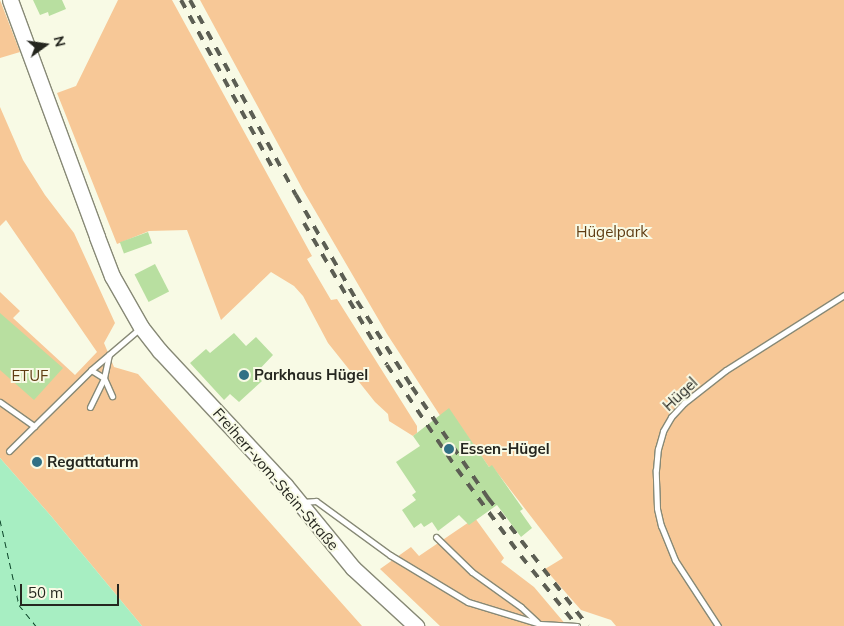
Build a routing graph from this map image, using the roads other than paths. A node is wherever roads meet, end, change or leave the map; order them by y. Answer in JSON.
{"nodes":[{"id":1,"x":10,"y":0,"type":"edge"},
{"id":2,"x":844,"y":295,"type":"edge"},
{"id":3,"x":141,"y":327,"type":"junction"},
{"id":4,"x":109,"y":355,"type":"junction"},
{"id":5,"x":91,"y":370,"type":"junction"},
{"id":6,"x":104,"y":378,"type":"junction"},
{"id":7,"x":112,"y":396,"type":"dead end"},
{"id":8,"x":0,"y":403,"type":"edge"},
{"id":9,"x":90,"y":407,"type":"dead end"},
{"id":10,"x":34,"y":426,"type":"junction"},
{"id":11,"x":9,"y":451,"type":"dead end"},
{"id":12,"x":299,"y":502,"type":"junction"},
{"id":13,"x":436,"y":538,"type":"dead end"},
{"id":14,"x":540,"y":624,"type":"junction"},
{"id":15,"x":416,"y":626,"type":"edge"},
{"id":16,"x":577,"y":626,"type":"edge"},
{"id":17,"x":718,"y":626,"type":"edge"}],
"edges":[{"from":1,"to":3,"type":"main road","name":"Freiherr-vom-Stein-Straße"},
{"from":2,"to":17,"type":"lane","name":"Hügel"},
{"from":3,"to":4,"type":"lane"},
{"from":3,"to":12,"type":"main road","name":"Freiherr-vom-Stein-Straße"},
{"from":4,"to":5,"type":"lane"},
{"from":4,"to":6,"type":"lane"},
{"from":5,"to":6,"type":"lane"},
{"from":5,"to":10,"type":"lane"},
{"from":6,"to":7,"type":"lane"},
{"from":6,"to":9,"type":"lane"},
{"from":8,"to":10,"type":"lane"},
{"from":10,"to":11,"type":"lane"},
{"from":12,"to":14,"type":"lane"},
{"from":12,"to":15,"type":"main road","name":"Freiherr-vom-Stein-Straße"},
{"from":13,"to":14,"type":"lane"},
{"from":14,"to":16,"type":"lane"}]}
